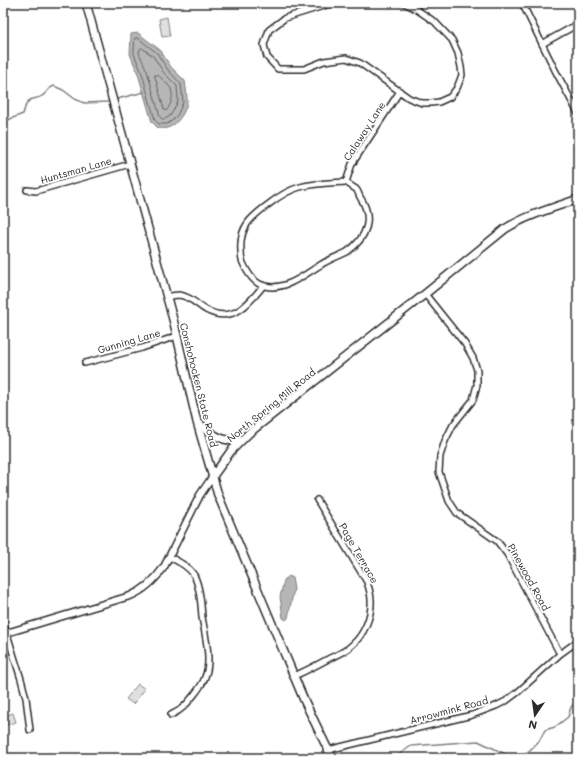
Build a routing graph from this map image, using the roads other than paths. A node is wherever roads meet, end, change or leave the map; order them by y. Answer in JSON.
{"nodes":[{"id":1,"x":86,"y":3,"type":"edge"},
{"id":2,"x":333,"y":3,"type":"edge"},
{"id":3,"x":404,"y":3,"type":"edge"},
{"id":4,"x":522,"y":3,"type":"edge"},
{"id":5,"x":578,"y":24,"type":"edge"},
{"id":6,"x":542,"y":44,"type":"junction"},
{"id":7,"x":400,"y":91,"type":"junction"},
{"id":8,"x":578,"y":113,"type":"edge"},
{"id":9,"x":130,"y":164,"type":"junction"},
{"id":10,"x":346,"y":182,"type":"junction"},
{"id":11,"x":27,"y":190,"type":"dead end"},
{"id":12,"x":578,"y":200,"type":"edge"},
{"id":13,"x":263,"y":286,"type":"junction"},
{"id":14,"x":425,"y":294,"type":"junction"},
{"id":15,"x":166,"y":297,"type":"junction"},
{"id":16,"x":177,"y":336,"type":"junction"},
{"id":17,"x":85,"y":363,"type":"dead end"},
{"id":18,"x":197,"y":422,"type":"junction"},
{"id":19,"x":240,"y":441,"type":"junction"},
{"id":20,"x":213,"y":476,"type":"junction"},
{"id":21,"x":317,"y":500,"type":"dead end"},
{"id":22,"x":170,"y":557,"type":"junction"},
{"id":23,"x":3,"y":621,"type":"edge"},
{"id":24,"x":5,"y":634,"type":"edge"},
{"id":25,"x":578,"y":641,"type":"edge"},
{"id":26,"x":560,"y":654,"type":"junction"},
{"id":27,"x":294,"y":676,"type":"junction"},
{"id":28,"x":171,"y":714,"type":"dead end"},
{"id":29,"x":30,"y":730,"type":"dead end"},
{"id":30,"x":328,"y":750,"type":"junction"},
{"id":31,"x":332,"y":758,"type":"edge"}],
"edges":[{"from":1,"to":9,"type":"main road","name":"Conshohocken State Road"},
{"from":2,"to":7,"type":"street"},
{"from":3,"to":7,"type":"street"},
{"from":4,"to":6,"type":"street"},
{"from":5,"to":6,"type":"street"},
{"from":6,"to":8,"type":"street"},
{"from":7,"to":10,"type":"street","name":"Calaway Lane"},
{"from":9,"to":11,"type":"street","name":"Huntsman Lane"},
{"from":9,"to":15,"type":"main road","name":"Conshohocken State Road"},
{"from":10,"to":13,"type":"street"},
{"from":10,"to":13,"type":"street"},
{"from":12,"to":14,"type":"main road","name":"North Spring Mill Road"},
{"from":13,"to":15,"type":"street"},
{"from":14,"to":19,"type":"main road","name":"North Spring Mill Road"},
{"from":14,"to":26,"type":"street","name":"Pinewood Road"},
{"from":15,"to":16,"type":"main road","name":"Conshohocken State Road"},
{"from":16,"to":17,"type":"street","name":"Gunning Lane"},
{"from":16,"to":18,"type":"main road","name":"Conshohocken State Road"},
{"from":18,"to":19,"type":"main road"},
{"from":18,"to":20,"type":"main road","name":"Conshohocken State Road"},
{"from":19,"to":20,"type":"main road","name":"North Spring Mill Road"},
{"from":20,"to":22,"type":"street","name":"North Spring Mill Road"},
{"from":20,"to":27,"type":"main road","name":"Conshohocken State Road"},
{"from":21,"to":27,"type":"street","name":"Page Terrace"},
{"from":22,"to":24,"type":"street","name":"North Spring Mill Road"},
{"from":22,"to":28,"type":"street"},
{"from":23,"to":24,"type":"street"},
{"from":24,"to":29,"type":"street"},
{"from":25,"to":26,"type":"street","name":"Arrowmink Road"},
{"from":26,"to":30,"type":"street","name":"Arrowmink Road"},
{"from":27,"to":30,"type":"main road","name":"Conshohocken State Road"},
{"from":30,"to":31,"type":"main road","name":"Conshohocken State Road"}]}
